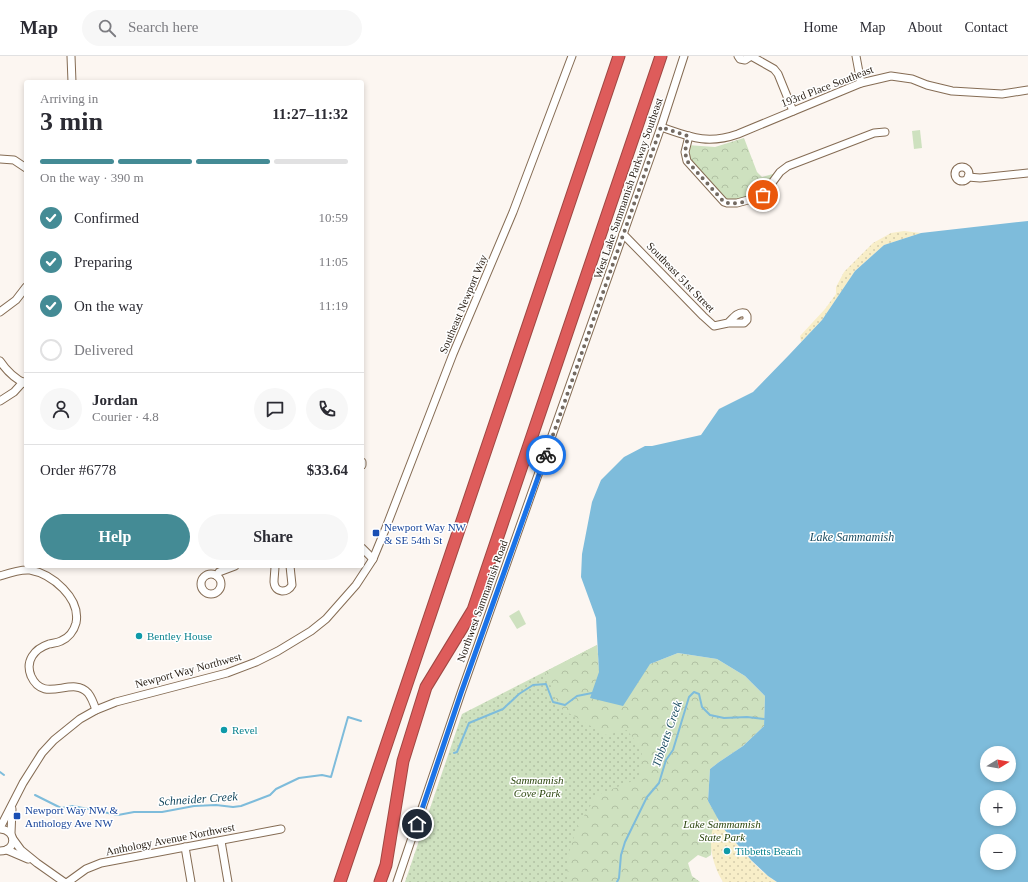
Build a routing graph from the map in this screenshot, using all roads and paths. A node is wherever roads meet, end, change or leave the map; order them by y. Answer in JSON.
{"nodes":[{"id":1,"x":71,"y":56,"type":"edge"},
{"id":2,"x":572,"y":56,"type":"edge"},
{"id":3,"x":619,"y":56,"type":"edge"},
{"id":4,"x":661,"y":56,"type":"edge"},
{"id":5,"x":684,"y":56,"type":"edge"},
{"id":6,"x":738,"y":56,"type":"edge"},
{"id":7,"x":751,"y":56,"type":"edge"},
{"id":8,"x":856,"y":56,"type":"edge"},
{"id":9,"x":72,"y":80,"type":"edge"},
{"id":10,"x":861,"y":83,"type":"junction"},
{"id":11,"x":1028,"y":90,"type":"edge"},
{"id":12,"x":793,"y":111,"type":"junction"},
{"id":13,"x":661,"y":127,"type":"junction"},
{"id":14,"x":884,"y":132,"type":"dead end"},
{"id":15,"x":688,"y":136,"type":"junction"},
{"id":16,"x":0,"y":159,"type":"edge"},
{"id":17,"x":24,"y":167,"type":"edge"},
{"id":18,"x":1028,"y":173,"type":"edge"},
{"id":19,"x":968,"y":177,"type":"dead end"},
{"id":20,"x":623,"y":234,"type":"junction"},
{"id":21,"x":24,"y":290,"type":"edge"},
{"id":22,"x":0,"y":312,"type":"edge"},
{"id":23,"x":728,"y":323,"type":"dead end"},
{"id":24,"x":591,"y":328,"type":"joint"},
{"id":25,"x":0,"y":361,"type":"edge"},
{"id":26,"x":24,"y":383,"type":"edge"},
{"id":27,"x":0,"y":401,"type":"edge"},
{"id":28,"x":364,"y":550,"type":"edge"},
{"id":29,"x":372,"y":559,"type":"junction"},
{"id":30,"x":30,"y":568,"type":"edge"},
{"id":31,"x":230,"y":568,"type":"edge"},
{"id":32,"x":275,"y":568,"type":"edge"},
{"id":33,"x":290,"y":568,"type":"edge"},
{"id":34,"x":0,"y":576,"type":"edge"},
{"id":35,"x":217,"y":576,"type":"dead end"},
{"id":36,"x":96,"y":710,"type":"junction"},
{"id":37,"x":13,"y":801,"type":"junction"},
{"id":38,"x":0,"y":828,"type":"edge"},
{"id":39,"x":281,"y":829,"type":"dead end"},
{"id":40,"x":12,"y":836,"type":"junction"},
{"id":41,"x":221,"y":841,"type":"junction"},
{"id":42,"x":185,"y":847,"type":"junction"},
{"id":43,"x":2,"y":851,"type":"edge"},
{"id":44,"x":37,"y":863,"type":"junction"},
{"id":45,"x":64,"y":882,"type":"edge"},
{"id":46,"x":68,"y":882,"type":"edge"},
{"id":47,"x":191,"y":882,"type":"edge"},
{"id":48,"x":228,"y":882,"type":"edge"},
{"id":49,"x":340,"y":882,"type":"edge"},
{"id":50,"x":380,"y":882,"type":"edge"},
{"id":51,"x":397,"y":882,"type":"edge"}],
"edges":[{"from":1,"to":9,"type":"street"},
{"from":2,"to":29,"type":"street","name":"Southeast Newport Way"},
{"from":3,"to":49,"type":"highway"},
{"from":4,"to":50,"type":"highway"},
{"from":5,"to":13,"type":"street","name":"West Lake Sammamish Parkway Southeast"},
{"from":6,"to":7,"type":"street"},
{"from":7,"to":12,"type":"street"},
{"from":8,"to":10,"type":"street"},
{"from":10,"to":11,"type":"street","name":"193rd Place Southeast"},
{"from":10,"to":12,"type":"street","name":"193rd Place Southeast"},
{"from":12,"to":15,"type":"street","name":"193rd Place Southeast"},
{"from":13,"to":15,"type":"street","name":"193rd Place Southeast"},
{"from":13,"to":20,"type":"street","name":"West Lake Sammamish Parkway Southeast"},
{"from":14,"to":15,"type":"street"},
{"from":16,"to":17,"type":"street"},
{"from":18,"to":19,"type":"street"},
{"from":20,"to":23,"type":"street","name":"Southeast 51st Street"},
{"from":20,"to":24,"type":"street","name":"West Lake Sammamish Parkway Southeast"},
{"from":21,"to":22,"type":"street"},
{"from":24,"to":51,"type":"street","name":"Northwest Sammamish Road"},
{"from":25,"to":26,"type":"street"},
{"from":26,"to":27,"type":"street"},
{"from":28,"to":29,"type":"street"},
{"from":29,"to":36,"type":"street","name":"Newport Way Northwest"},
{"from":30,"to":34,"type":"street"},
{"from":30,"to":36,"type":"street"},
{"from":31,"to":35,"type":"street"},
{"from":32,"to":33,"type":"street"},
{"from":36,"to":37,"type":"street","name":"Newport Way Northwest"},
{"from":37,"to":38,"type":"street","name":"Newport Way Northwest"},
{"from":37,"to":40,"type":"street","name":"Newport Way Northwest"},
{"from":38,"to":40,"type":"street"},
{"from":39,"to":41,"type":"street","name":"Anthology Avenue Northwest"},
{"from":40,"to":43,"type":"street"},
{"from":40,"to":44,"type":"street"},
{"from":41,"to":42,"type":"street","name":"Anthology Avenue Northwest"},
{"from":41,"to":48,"type":"street"},
{"from":42,"to":46,"type":"street","name":"Anthology Avenue Northwest"},
{"from":42,"to":47,"type":"street"},
{"from":43,"to":44,"type":"street"},
{"from":44,"to":45,"type":"street"}]}
